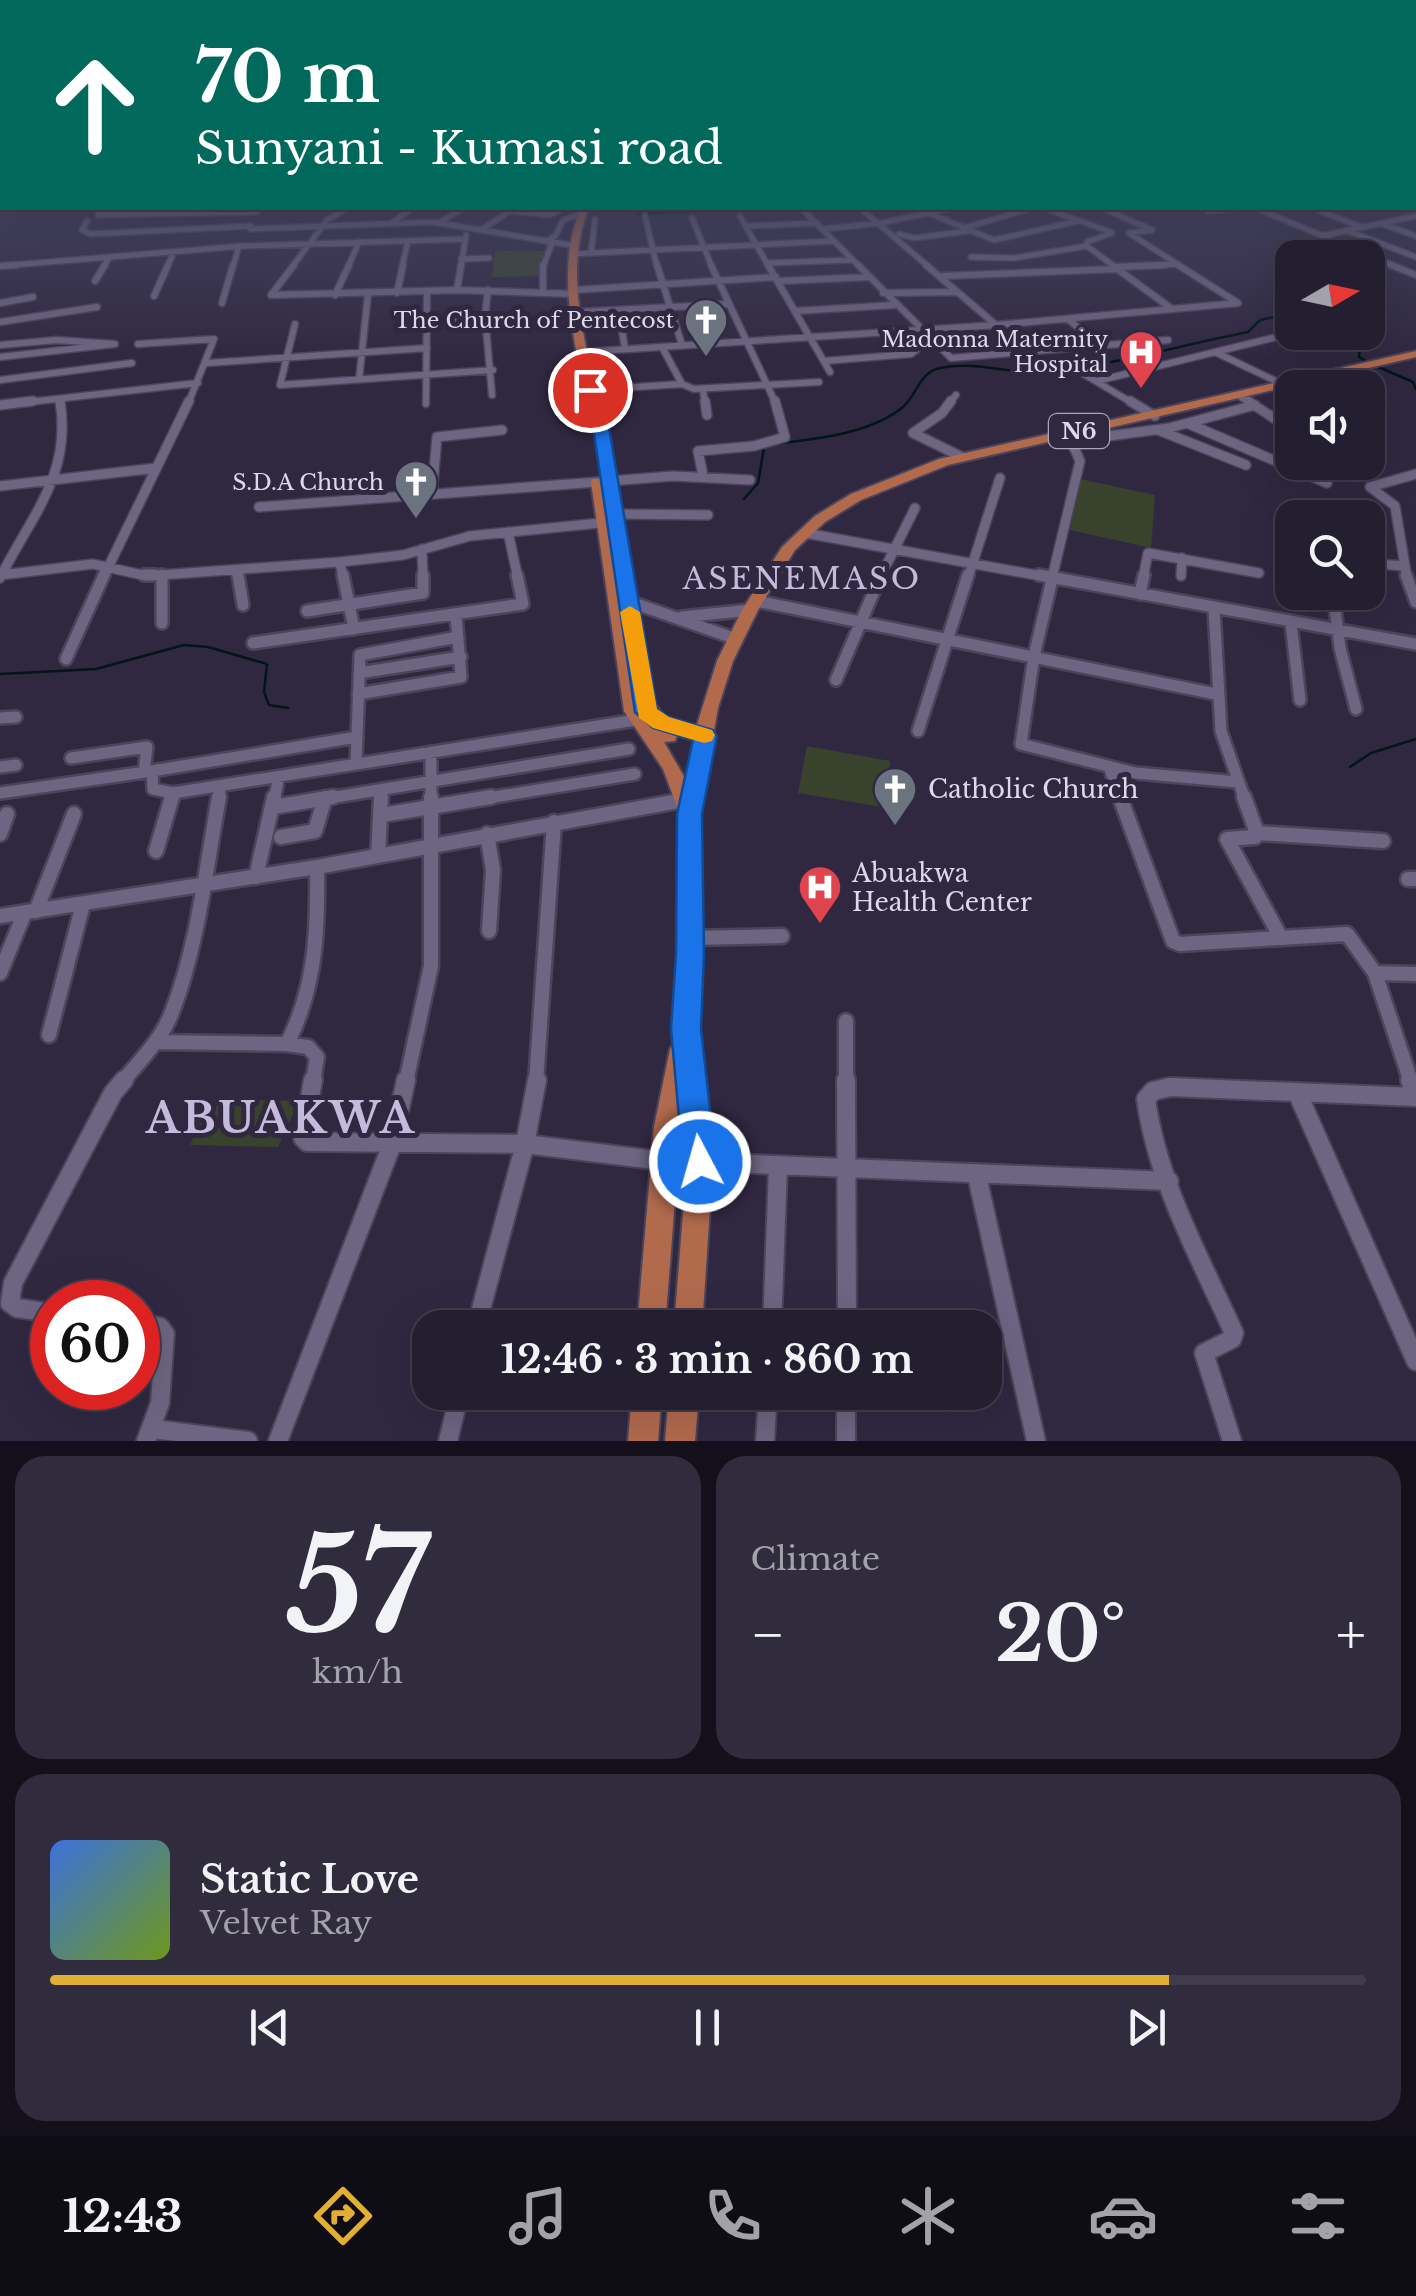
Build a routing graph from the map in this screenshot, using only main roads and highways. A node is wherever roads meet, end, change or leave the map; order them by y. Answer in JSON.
{"nodes":[{"id":1,"x":578,"y":226,"type":"edge"},
{"id":2,"x":1416,"y":354,"type":"edge"},
{"id":3,"x":610,"y":520,"type":"junction"},
{"id":4,"x":708,"y":714,"type":"junction"},
{"id":5,"x":641,"y":724,"type":"junction"},
{"id":6,"x":674,"y":727,"type":"junction"},
{"id":7,"x":704,"y":740,"type":"junction"},
{"id":8,"x":687,"y":807,"type":"junction"},
{"id":9,"x":686,"y":1029,"type":"junction"},
{"id":10,"x":652,"y":1310,"type":"edge"},
{"id":11,"x":689,"y":1310,"type":"edge"},
{"id":12,"x":646,"y":1410,"type":"edge"},
{"id":13,"x":683,"y":1410,"type":"edge"},
{"id":14,"x":643,"y":1441,"type":"edge"},
{"id":15,"x":680,"y":1441,"type":"edge"}],
"edges":[{"from":1,"to":3,"type":"main road"},
{"from":2,"to":4,"type":"main road","number":"N6"},
{"from":3,"to":5,"type":"main road"},
{"from":3,"to":6,"type":"main road"},
{"from":4,"to":6,"type":"main road"},
{"from":4,"to":7,"type":"main road","number":"N6"},
{"from":5,"to":7,"type":"main road"},
{"from":5,"to":8,"type":"main road"},
{"from":6,"to":7,"type":"main road"},
{"from":7,"to":8,"type":"main road","number":"N6"},
{"from":8,"to":9,"type":"main road","number":"N6"},
{"from":9,"to":10,"type":"main road","number":"N6"},
{"from":9,"to":11,"type":"main road","number":"N6"},
{"from":12,"to":14,"type":"main road"},
{"from":13,"to":15,"type":"main road"}]}
